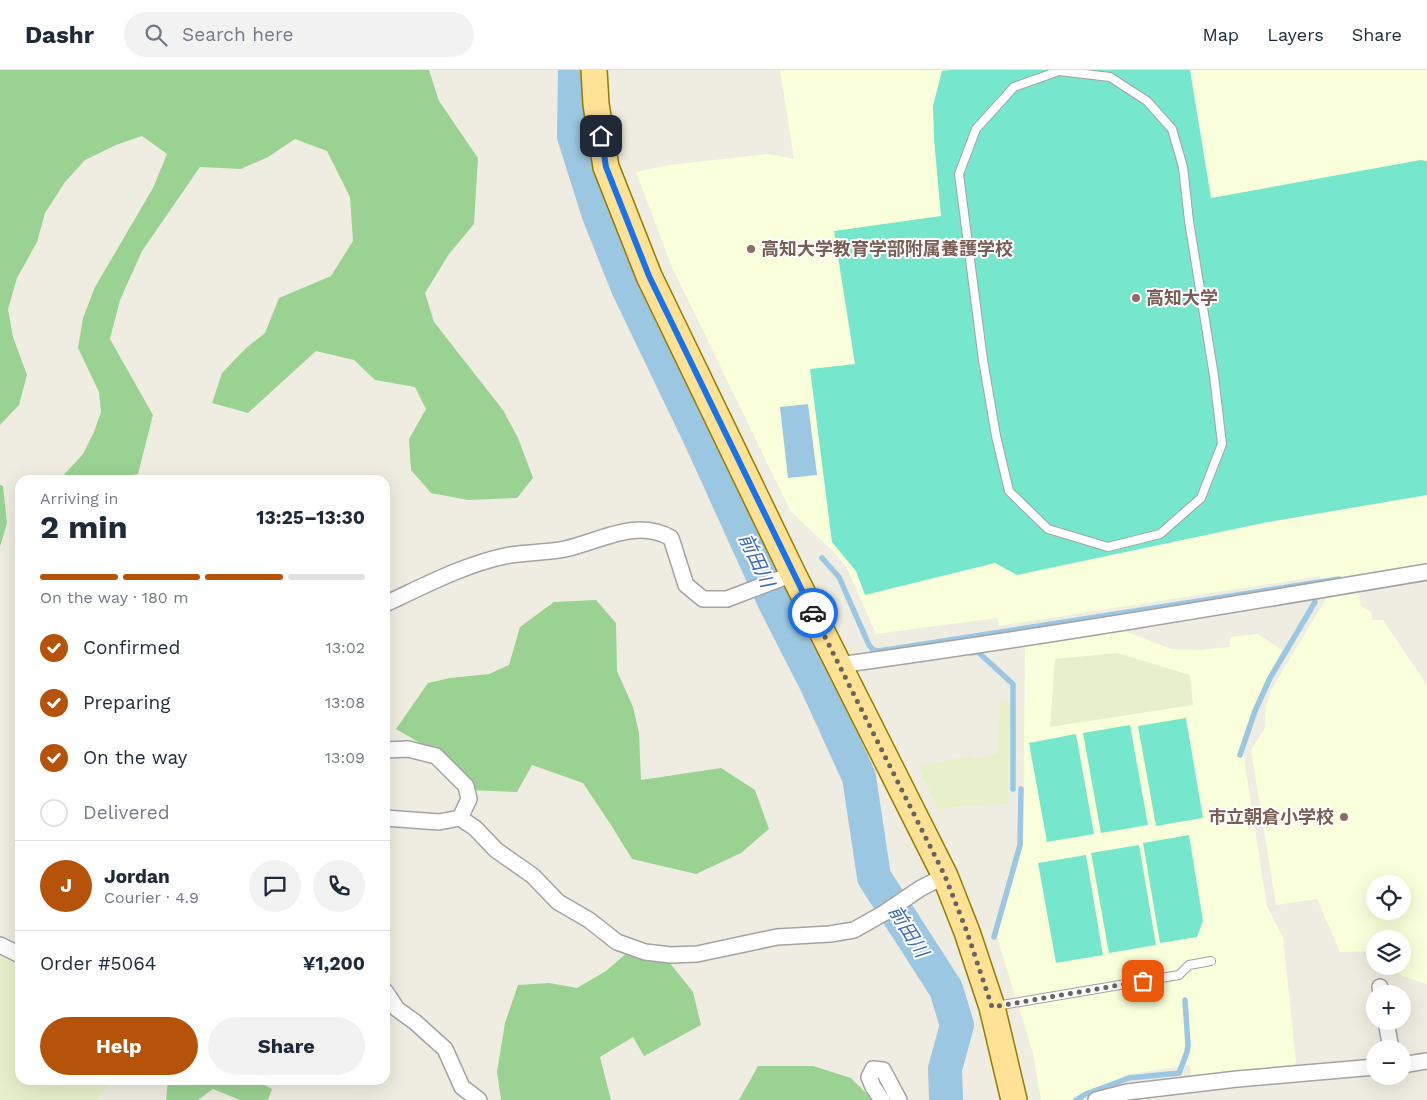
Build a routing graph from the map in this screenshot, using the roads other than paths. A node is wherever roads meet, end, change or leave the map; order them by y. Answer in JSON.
{"nodes":[{"id":1,"x":594,"y":70,"type":"edge"},
{"id":2,"x":996,"y":436,"type":"joint"},
{"id":3,"x":1427,"y":572,"type":"edge"},
{"id":4,"x":784,"y":577,"type":"junction"},
{"id":5,"x":390,"y":602,"type":"edge"},
{"id":6,"x":839,"y":664,"type":"junction"},
{"id":7,"x":390,"y":750,"type":"edge"},
{"id":8,"x":390,"y":818,"type":"edge"},
{"id":9,"x":460,"y":818,"type":"junction"},
{"id":10,"x":945,"y":876,"type":"junction"},
{"id":11,"x":0,"y":945,"type":"edge"},
{"id":12,"x":15,"y":952,"type":"edge"},
{"id":13,"x":1211,"y":961,"type":"dead end"},
{"id":14,"x":390,"y":998,"type":"edge"},
{"id":15,"x":992,"y":1007,"type":"junction"},
{"id":16,"x":1427,"y":1061,"type":"edge"},
{"id":17,"x":1411,"y":1064,"type":"edge"},
{"id":18,"x":1366,"y":1068,"type":"edge"},
{"id":19,"x":1176,"y":1093,"type":"edge"},
{"id":20,"x":479,"y":1100,"type":"edge"},
{"id":21,"x":882,"y":1100,"type":"edge"},
{"id":22,"x":899,"y":1100,"type":"edge"},
{"id":23,"x":1014,"y":1100,"type":"edge"},
{"id":24,"x":1096,"y":1100,"type":"edge"}],
"edges":[{"from":1,"to":4,"type":"main road"},
{"from":2,"to":2,"type":"lane"},
{"from":3,"to":6,"type":"street"},
{"from":4,"to":5,"type":"street"},
{"from":4,"to":6,"type":"main road"},
{"from":6,"to":10,"type":"main road"},
{"from":7,"to":9,"type":"street"},
{"from":8,"to":9,"type":"street"},
{"from":9,"to":10,"type":"street"},
{"from":10,"to":15,"type":"main road"},
{"from":11,"to":12,"type":"street"},
{"from":13,"to":15,"type":"lane"},
{"from":14,"to":20,"type":"street"},
{"from":15,"to":23,"type":"main road"},
{"from":16,"to":17,"type":"street"},
{"from":18,"to":19,"type":"street"},
{"from":19,"to":24,"type":"street"},
{"from":21,"to":22,"type":"street"}]}
